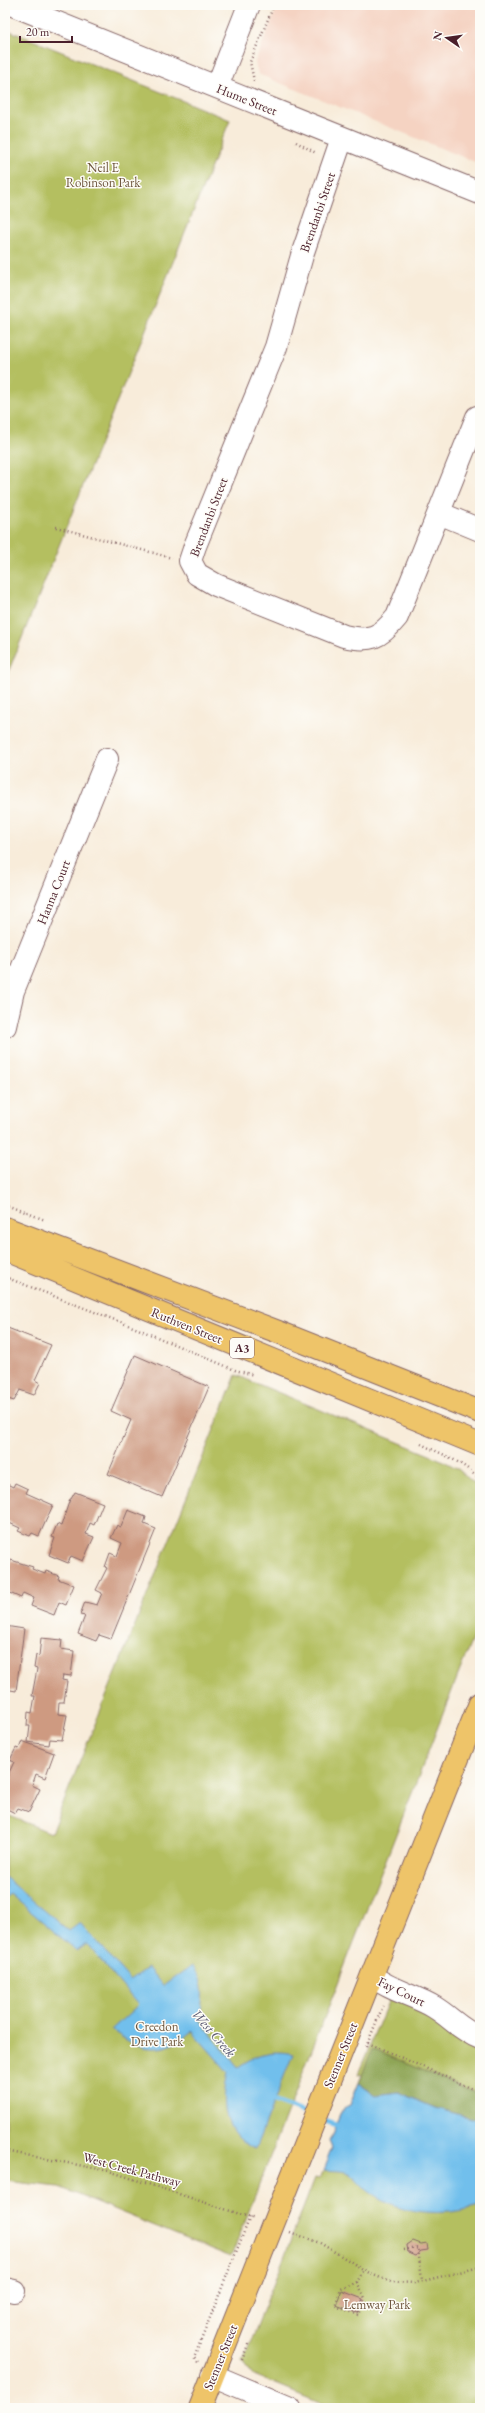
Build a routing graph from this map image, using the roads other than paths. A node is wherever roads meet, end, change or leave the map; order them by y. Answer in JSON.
{"nodes":[{"id":1,"x":13,"y":5,"type":"edge"},
{"id":2,"x":249,"y":5,"type":"edge"},
{"id":3,"x":217,"y":88,"type":"junction"},
{"id":4,"x":342,"y":138,"type":"junction"},
{"id":5,"x":480,"y":193,"type":"edge"},
{"id":6,"x":477,"y":417,"type":"dead end"},
{"id":7,"x":439,"y":513,"type":"junction"},
{"id":8,"x":480,"y":530,"type":"edge"},
{"id":9,"x":107,"y":759,"type":"dead end"},
{"id":10,"x":5,"y":1026,"type":"edge"},
{"id":11,"x":5,"y":1228,"type":"edge"},
{"id":12,"x":5,"y":1250,"type":"edge"},
{"id":13,"x":480,"y":1412,"type":"edge"},
{"id":14,"x":454,"y":1435,"type":"junction"},
{"id":15,"x":480,"y":1445,"type":"edge"},
{"id":16,"x":480,"y":1460,"type":"edge"},
{"id":17,"x":479,"y":1710,"type":"edge"},
{"id":18,"x":372,"y":1976,"type":"junction"},
{"id":19,"x":480,"y":2038,"type":"edge"},
{"id":20,"x":212,"y":2375,"type":"junction"},
{"id":21,"x":200,"y":2408,"type":"edge"},
{"id":22,"x":290,"y":2408,"type":"edge"}],
"edges":[{"from":1,"to":3,"type":"street","name":"Hume Street"},
{"from":2,"to":3,"type":"street"},
{"from":3,"to":4,"type":"street","name":"Hume Street"},
{"from":4,"to":5,"type":"street","name":"Hume Street"},
{"from":4,"to":7,"type":"street","name":"Brendanbi Street"},
{"from":6,"to":7,"type":"street","name":"Brendanbi Street"},
{"from":7,"to":8,"type":"street"},
{"from":9,"to":10,"type":"street","name":"Hanna Court"},
{"from":11,"to":13,"type":"main road","name":"Ruthven Street","number":"A3"},
{"from":12,"to":14,"type":"main road","name":"Ruthven Street","number":"A3"},
{"from":14,"to":15,"type":"main road","name":"Ruthven Street","number":"A3"},
{"from":14,"to":16,"type":"main road"},
{"from":17,"to":18,"type":"main road","name":"Stenner Street"},
{"from":18,"to":19,"type":"street","name":"Fay Court"},
{"from":18,"to":20,"type":"main road","name":"Stenner Street"},
{"from":20,"to":21,"type":"main road","name":"Stenner Street"},
{"from":20,"to":22,"type":"street"}]}
